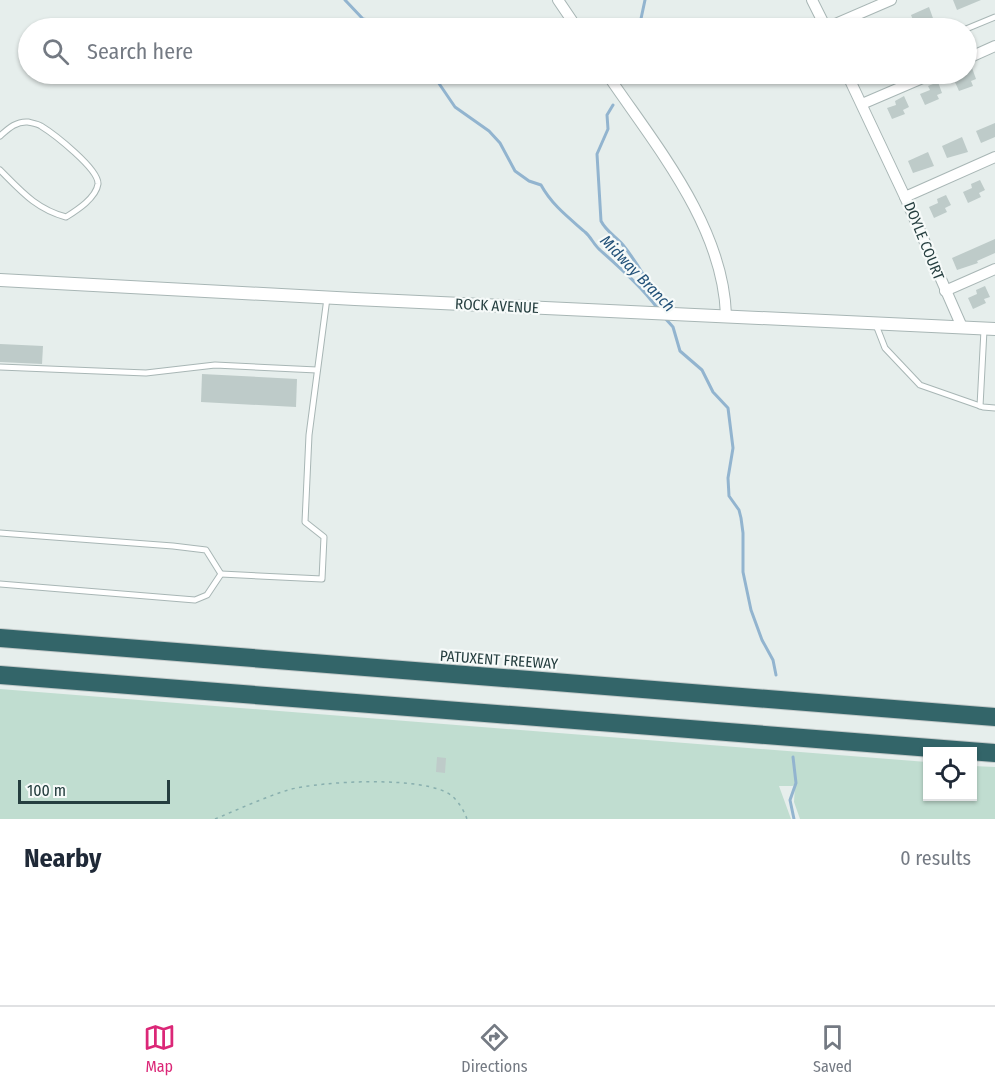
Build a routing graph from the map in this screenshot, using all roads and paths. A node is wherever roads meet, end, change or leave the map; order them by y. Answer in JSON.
{"nodes":[{"id":1,"x":558,"y":0,"type":"edge"},
{"id":2,"x":812,"y":0,"type":"edge"},
{"id":3,"x":885,"y":1,"type":"edge"},
{"id":4,"x":995,"y":17,"type":"edge"},
{"id":5,"x":570,"y":18,"type":"edge"},
{"id":6,"x":821,"y":18,"type":"edge"},
{"id":7,"x":848,"y":18,"type":"edge"},
{"id":8,"x":977,"y":24,"type":"edge"},
{"id":9,"x":995,"y":46,"type":"edge"},
{"id":10,"x":977,"y":53,"type":"edge"},
{"id":11,"x":614,"y":84,"type":"edge"},
{"id":12,"x":852,"y":84,"type":"edge"},
{"id":13,"x":909,"y":84,"type":"edge"},
{"id":14,"x":862,"y":104,"type":"junction"},
{"id":15,"x":0,"y":136,"type":"edge"},
{"id":16,"x":995,"y":157,"type":"edge"},
{"id":17,"x":0,"y":170,"type":"edge"},
{"id":18,"x":905,"y":196,"type":"junction"},
{"id":19,"x":995,"y":269,"type":"edge"},
{"id":20,"x":0,"y":280,"type":"edge"},
{"id":21,"x":945,"y":291,"type":"junction"},
{"id":22,"x":327,"y":298,"type":"junction"},
{"id":23,"x":726,"y":315,"type":"junction"},
{"id":24,"x":959,"y":322,"type":"junction"},
{"id":25,"x":875,"y":323,"type":"junction"},
{"id":26,"x":989,"y":328,"type":"edge"},
{"id":27,"x":0,"y":367,"type":"edge"},
{"id":28,"x":316,"y":370,"type":"junction"},
{"id":29,"x":980,"y":406,"type":"junction"},
{"id":30,"x":995,"y":408,"type":"edge"},
{"id":31,"x":0,"y":533,"type":"edge"},
{"id":32,"x":221,"y":574,"type":"junction"},
{"id":33,"x":0,"y":584,"type":"edge"},
{"id":34,"x":0,"y":638,"type":"edge"},
{"id":35,"x":0,"y":675,"type":"edge"},
{"id":36,"x":995,"y":717,"type":"edge"},
{"id":37,"x":995,"y":753,"type":"edge"},
{"id":38,"x":215,"y":819,"type":"edge"},
{"id":39,"x":467,"y":819,"type":"edge"}],
"edges":[{"from":1,"to":5,"type":"street"},
{"from":2,"to":6,"type":"street"},
{"from":3,"to":7,"type":"street"},
{"from":4,"to":8,"type":"lane"},
{"from":9,"to":10,"type":"street"},
{"from":11,"to":23,"type":"street"},
{"from":12,"to":14,"type":"street"},
{"from":13,"to":14,"type":"street"},
{"from":14,"to":18,"type":"street"},
{"from":15,"to":17,"type":"lane"},
{"from":16,"to":18,"type":"street","name":"DOYLE COURT"},
{"from":18,"to":21,"type":"street","name":"DOYLE COURT"},
{"from":19,"to":21,"type":"street","name":"DOYLE COURT"},
{"from":20,"to":22,"type":"street","name":"ROCK AVENUE"},
{"from":21,"to":24,"type":"street"},
{"from":22,"to":23,"type":"street","name":"ROCK AVENUE"},
{"from":22,"to":28,"type":"lane"},
{"from":23,"to":25,"type":"street","name":"ROCK AVENUE"},
{"from":24,"to":25,"type":"street","name":"ROCK AVENUE"},
{"from":24,"to":26,"type":"street","name":"ROCK AVENUE"},
{"from":25,"to":29,"type":"lane"},
{"from":26,"to":29,"type":"lane"},
{"from":27,"to":28,"type":"lane"},
{"from":28,"to":32,"type":"lane"},
{"from":29,"to":30,"type":"lane"},
{"from":31,"to":32,"type":"lane"},
{"from":32,"to":33,"type":"lane"},
{"from":34,"to":36,"type":"highway","name":"PATUXENT FREEWAY"},
{"from":35,"to":37,"type":"highway"},
{"from":38,"to":39,"type":"path"}]}
